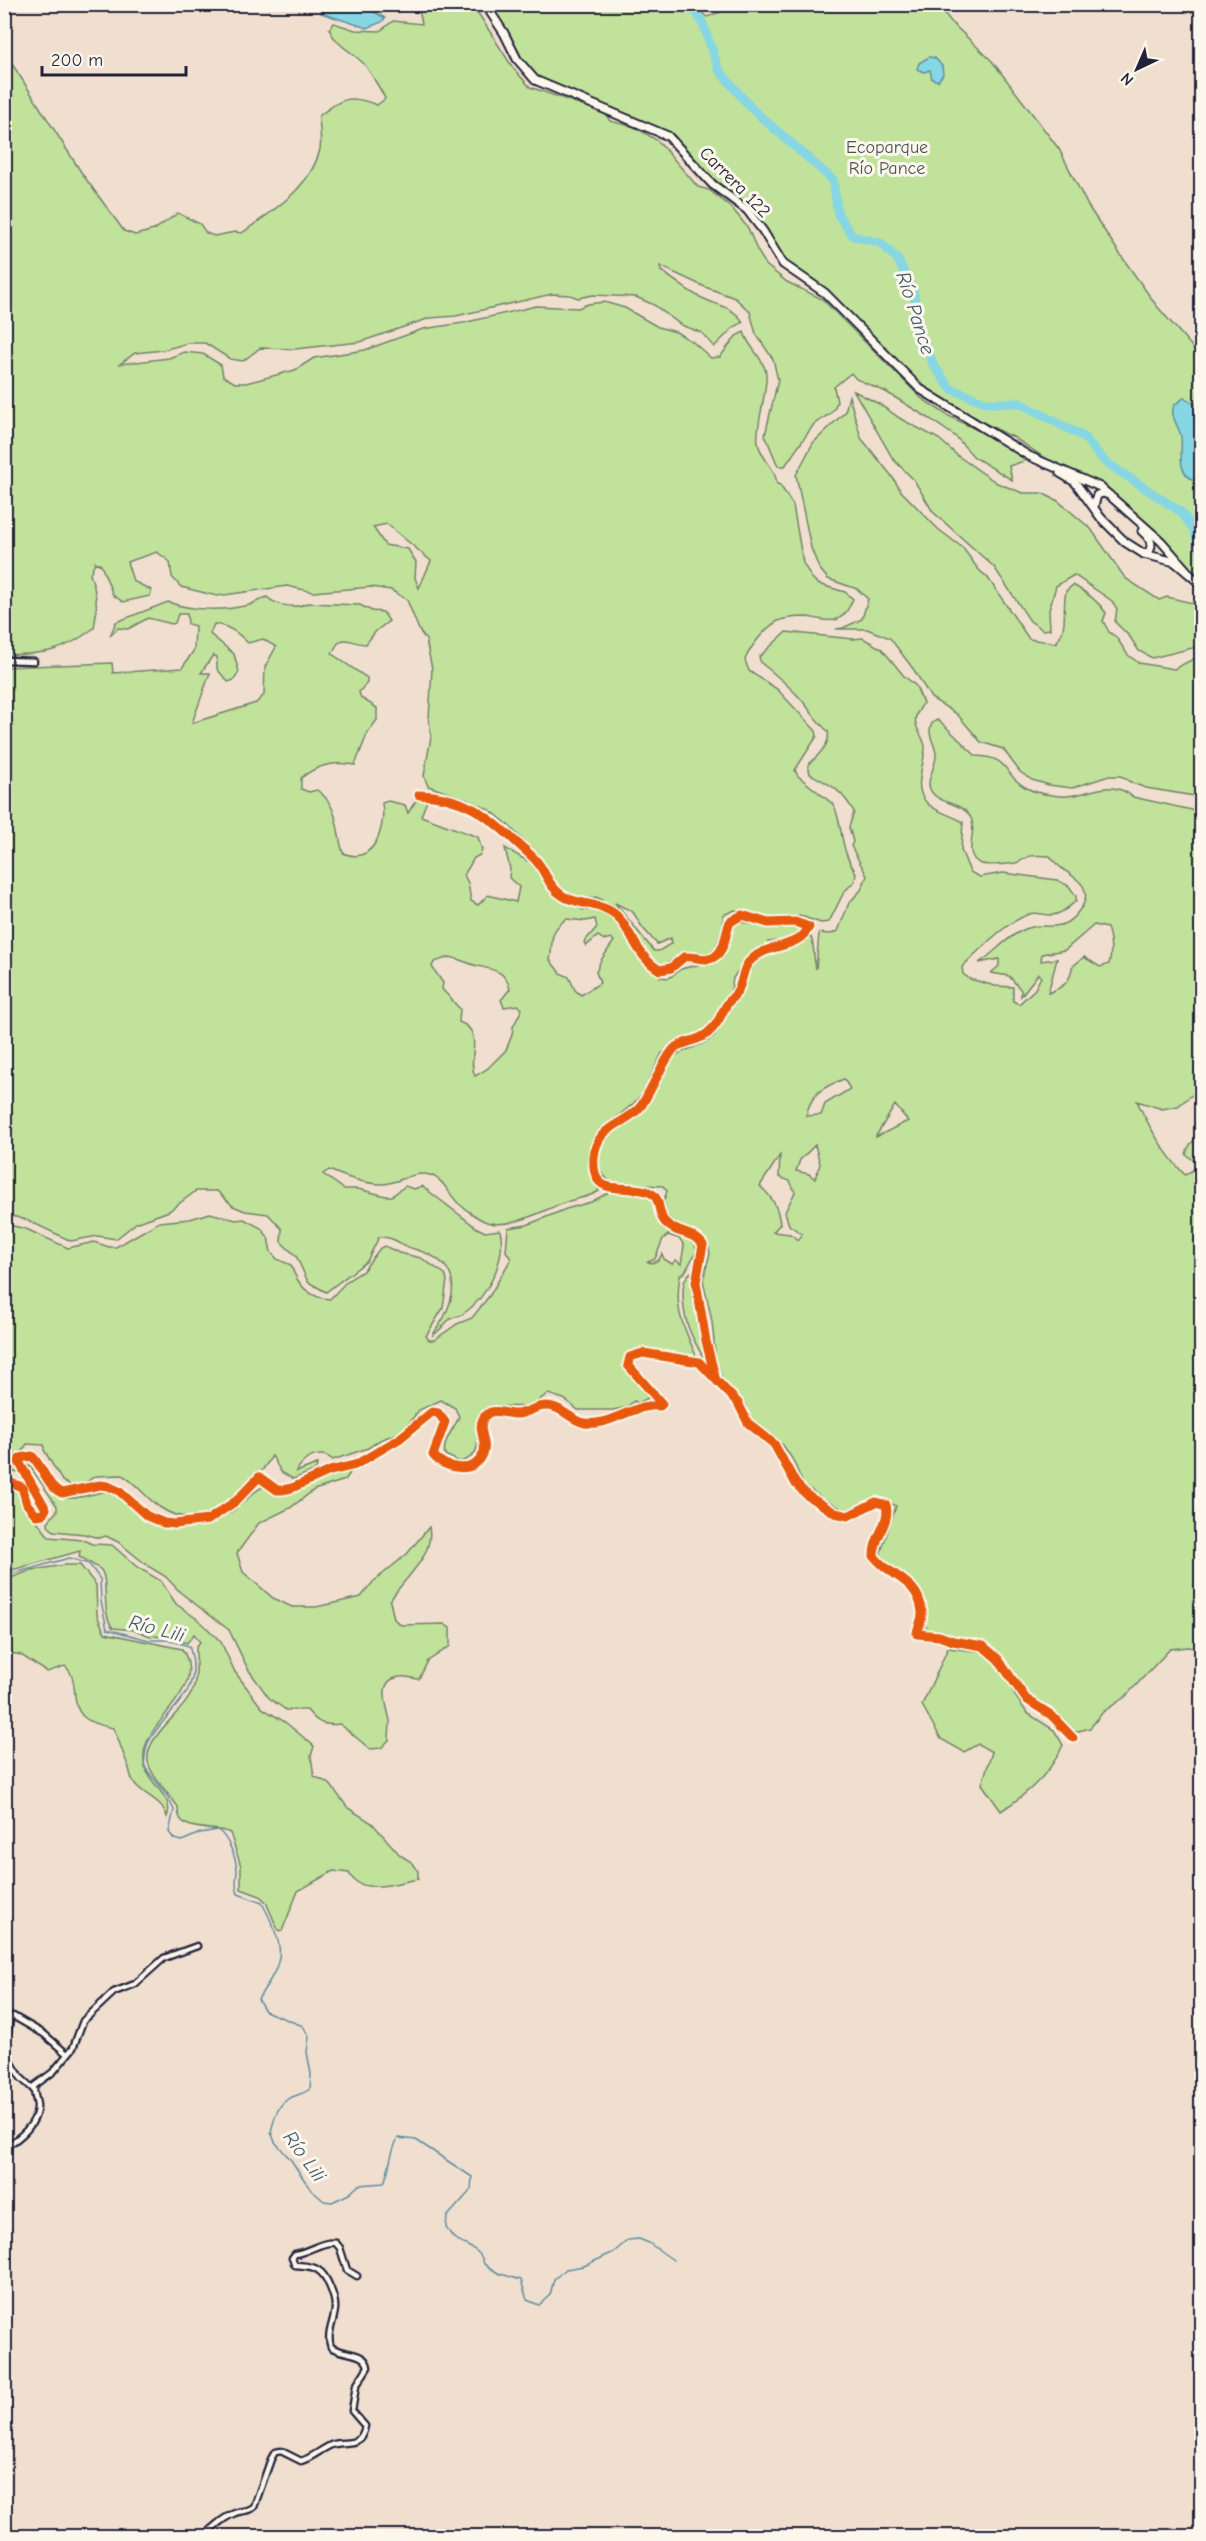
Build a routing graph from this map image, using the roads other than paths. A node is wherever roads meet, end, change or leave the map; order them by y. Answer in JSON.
{"nodes":[{"id":1,"x":485,"y":4,"type":"edge"},
{"id":2,"x":1045,"y":463,"type":"junction"},
{"id":3,"x":1114,"y":498,"type":"junction"},
{"id":4,"x":1095,"y":509,"type":"junction"},
{"id":5,"x":1128,"y":512,"type":"junction"},
{"id":6,"x":1144,"y":554,"type":"junction"},
{"id":7,"x":1189,"y":573,"type":"junction"},
{"id":8,"x":1202,"y":585,"type":"edge"},
{"id":9,"x":4,"y":660,"type":"edge"},
{"id":10,"x":34,"y":662,"type":"dead end"},
{"id":11,"x":419,"y":795,"type":"dead end"},
{"id":12,"x":717,"y":1381,"type":"junction"},
{"id":13,"x":4,"y":1480,"type":"edge"},
{"id":14,"x":1073,"y":1738,"type":"dead end"},
{"id":15,"x":197,"y":1946,"type":"dead end"},
{"id":16,"x":8,"y":2032,"type":"dead end"},
{"id":17,"x":67,"y":2054,"type":"junction"},
{"id":18,"x":10,"y":2060,"type":"dead end"},
{"id":19,"x":33,"y":2089,"type":"junction"},
{"id":20,"x":4,"y":2147,"type":"edge"},
{"id":21,"x":357,"y":2276,"type":"dead end"},
{"id":22,"x":203,"y":2536,"type":"edge"}],
"edges":[{"from":1,"to":2,"type":"street","name":"Carrera 122"},
{"from":2,"to":3,"type":"street","name":"Carrera 122"},
{"from":2,"to":4,"type":"street","name":"Carrera 122"},
{"from":3,"to":4,"type":"street"},
{"from":3,"to":5,"type":"street","name":"Carrera 122"},
{"from":4,"to":6,"type":"street","name":"Carrera 122"},
{"from":5,"to":6,"type":"street"},
{"from":5,"to":7,"type":"street","name":"Carrera 122"},
{"from":6,"to":7,"type":"street","name":"Carrera 122"},
{"from":7,"to":8,"type":"street","name":"Carrera 122"},
{"from":9,"to":10,"type":"street"},
{"from":11,"to":12,"type":"street"},
{"from":12,"to":13,"type":"street"},
{"from":12,"to":14,"type":"street"},
{"from":15,"to":17,"type":"street"},
{"from":16,"to":17,"type":"street"},
{"from":17,"to":19,"type":"street"},
{"from":18,"to":19,"type":"street"},
{"from":19,"to":20,"type":"street"},
{"from":21,"to":22,"type":"street"}]}
